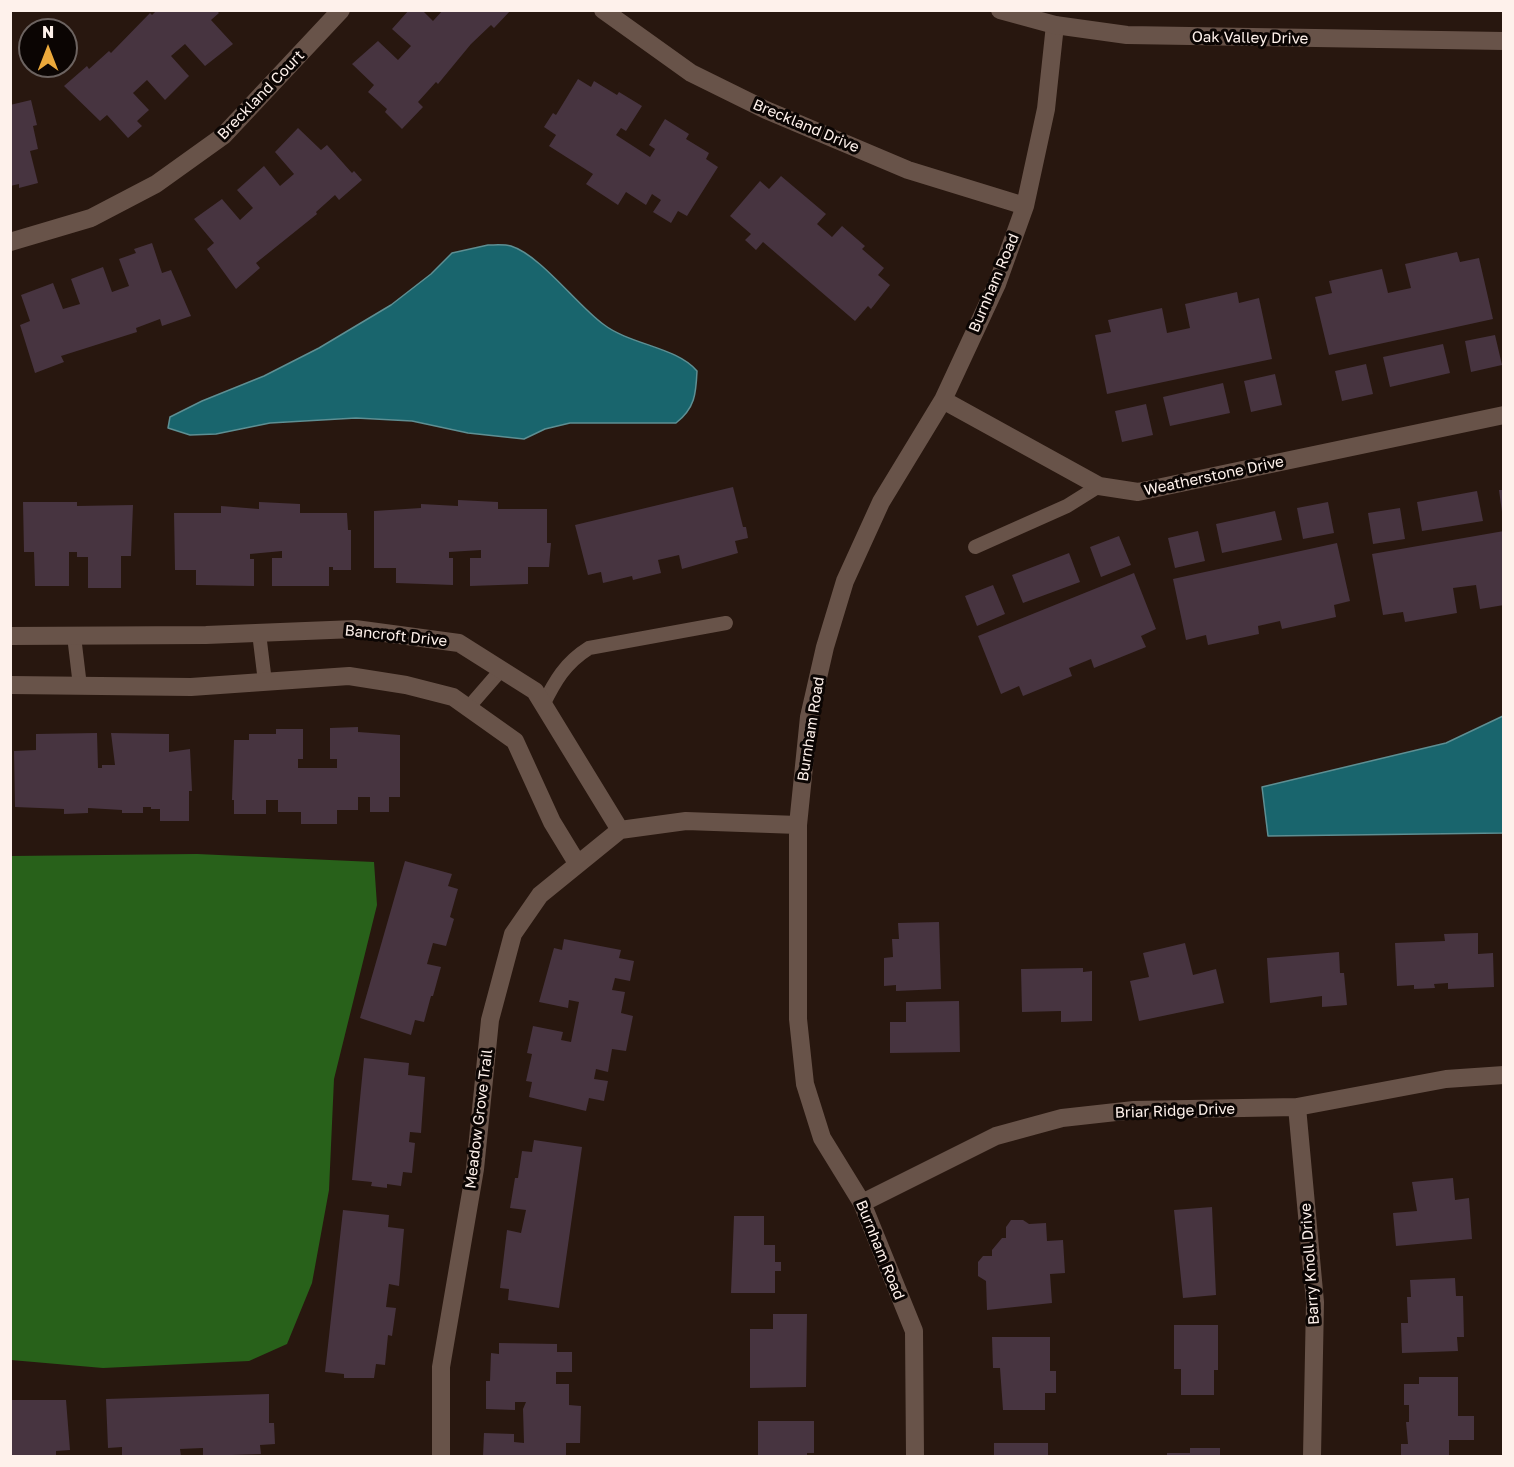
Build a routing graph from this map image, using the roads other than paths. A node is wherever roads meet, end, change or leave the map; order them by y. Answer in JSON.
{"nodes":[{"id":1,"x":341,"y":10,"type":"edge"},
{"id":2,"x":603,"y":10,"type":"edge"},
{"id":3,"x":1000,"y":10,"type":"edge"},
{"id":4,"x":1055,"y":25,"type":"junction"},
{"id":5,"x":1503,"y":41,"type":"edge"},
{"id":6,"x":1025,"y":206,"type":"junction"},
{"id":7,"x":10,"y":242,"type":"edge"},
{"id":8,"x":942,"y":400,"type":"junction"},
{"id":9,"x":1503,"y":415,"type":"edge"},
{"id":10,"x":1099,"y":486,"type":"junction"},
{"id":11,"x":975,"y":547,"type":"dead end"},
{"id":12,"x":726,"y":623,"type":"dead end"},
{"id":13,"x":259,"y":633,"type":"junction"},
{"id":14,"x":10,"y":636,"type":"edge"},
{"id":15,"x":74,"y":636,"type":"junction"},
{"id":16,"x":501,"y":670,"type":"junction"},
{"id":17,"x":265,"y":682,"type":"junction"},
{"id":18,"x":10,"y":685,"type":"edge"},
{"id":19,"x":80,"y":686,"type":"junction"},
{"id":20,"x":543,"y":705,"type":"junction"},
{"id":21,"x":468,"y":708,"type":"junction"},
{"id":22,"x":798,"y":825,"type":"junction"},
{"id":23,"x":620,"y":830,"type":"junction"},
{"id":24,"x":577,"y":863,"type":"junction"},
{"id":25,"x":1503,"y":1075,"type":"edge"},
{"id":26,"x":1297,"y":1107,"type":"junction"},
{"id":27,"x":862,"y":1203,"type":"junction"},
{"id":28,"x":441,"y":1456,"type":"edge"},
{"id":29,"x":915,"y":1456,"type":"edge"},
{"id":30,"x":1312,"y":1456,"type":"edge"}],
"edges":[{"from":1,"to":7,"type":"street","name":"Breckland Court"},
{"from":2,"to":6,"type":"street","name":"Breckland Drive"},
{"from":3,"to":4,"type":"street","name":"Oak Valley Drive"},
{"from":4,"to":5,"type":"street","name":"Oak Valley Drive"},
{"from":4,"to":6,"type":"street","name":"Burnham Road"},
{"from":6,"to":8,"type":"street","name":"Burnham Road"},
{"from":8,"to":10,"type":"street","name":"Weatherstone Drive"},
{"from":8,"to":22,"type":"street","name":"Burnham Road"},
{"from":9,"to":10,"type":"street","name":"Weatherstone Drive"},
{"from":10,"to":11,"type":"lane"},
{"from":12,"to":20,"type":"lane"},
{"from":13,"to":15,"type":"street","name":"Bancroft Drive"},
{"from":13,"to":16,"type":"street","name":"Bancroft Drive"},
{"from":13,"to":17,"type":"lane"},
{"from":14,"to":15,"type":"street","name":"Bancroft Drive"},
{"from":15,"to":19,"type":"lane"},
{"from":16,"to":20,"type":"street","name":"Bancroft Drive"},
{"from":16,"to":21,"type":"lane"},
{"from":17,"to":19,"type":"street"},
{"from":17,"to":21,"type":"street"},
{"from":18,"to":19,"type":"street"},
{"from":20,"to":23,"type":"street","name":"Bancroft Drive"},
{"from":21,"to":24,"type":"street"},
{"from":22,"to":23,"type":"street"},
{"from":22,"to":27,"type":"street","name":"Burnham Road"},
{"from":23,"to":24,"type":"street","name":"Meadow Grove Trail"},
{"from":24,"to":28,"type":"street","name":"Meadow Grove Trail"},
{"from":25,"to":26,"type":"street","name":"Briar Ridge Drive"},
{"from":26,"to":27,"type":"street","name":"Briar Ridge Drive"},
{"from":26,"to":30,"type":"street","name":"Barry Knoll Drive"},
{"from":27,"to":29,"type":"street","name":"Burnham Road"}]}
